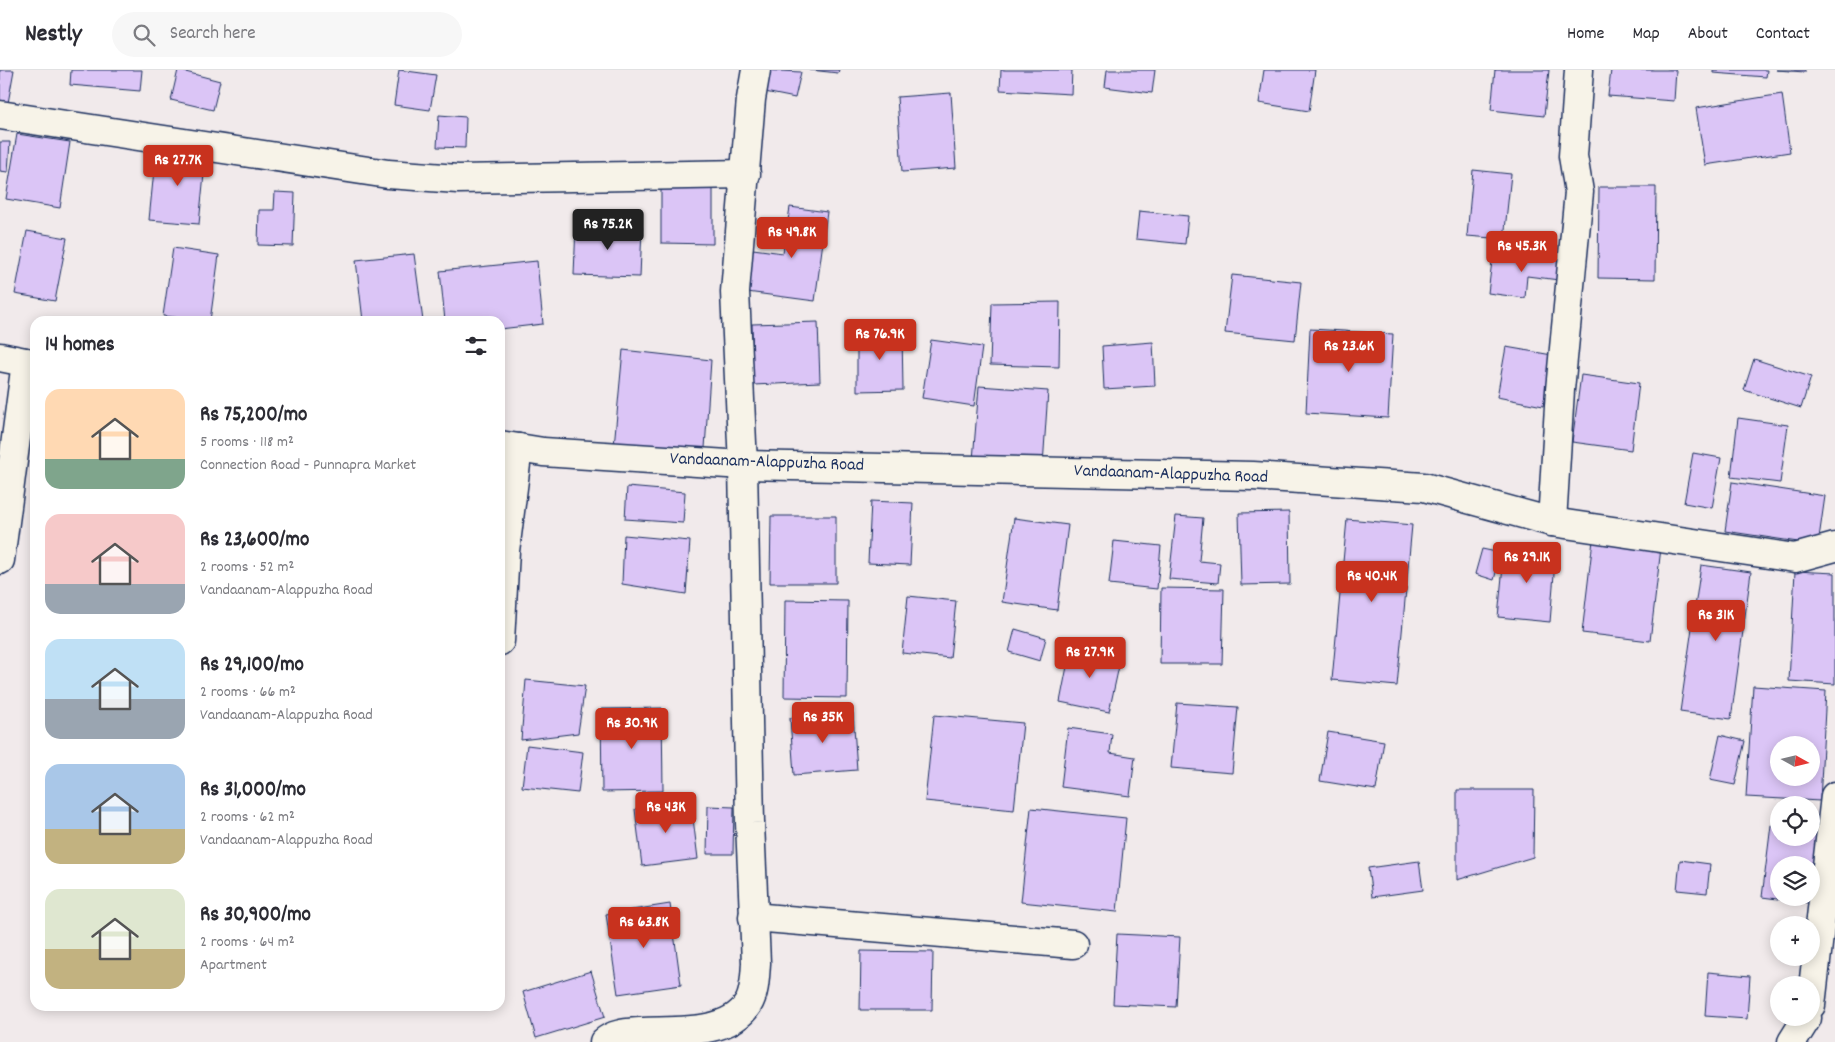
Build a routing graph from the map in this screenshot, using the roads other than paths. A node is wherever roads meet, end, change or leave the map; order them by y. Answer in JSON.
{"nodes":[{"id":1,"x":756,"y":70,"type":"edge"},
{"id":2,"x":1579,"y":70,"type":"edge"},
{"id":3,"x":0,"y":115,"type":"edge"},
{"id":4,"x":746,"y":174,"type":"junction"},
{"id":5,"x":20,"y":361,"type":"edge"},
{"id":6,"x":509,"y":447,"type":"edge"},
{"id":7,"x":743,"y":464,"type":"junction"},
{"id":8,"x":1552,"y":522,"type":"junction"},
{"id":9,"x":1835,"y":547,"type":"edge"},
{"id":10,"x":505,"y":551,"type":"edge"},
{"id":11,"x":0,"y":560,"type":"edge"},
{"id":12,"x":1835,"y":796,"type":"edge"},
{"id":13,"x":753,"y":917,"type":"junction"},
{"id":14,"x":1073,"y":944,"type":"dead end"},
{"id":15,"x":1802,"y":1027,"type":"edge"},
{"id":16,"x":604,"y":1042,"type":"edge"}],
"edges":[{"from":1,"to":4,"type":"street"},
{"from":2,"to":8,"type":"street"},
{"from":3,"to":4,"type":"street"},
{"from":4,"to":7,"type":"street"},
{"from":5,"to":11,"type":"street"},
{"from":6,"to":7,"type":"street","name":"Vandaanam-Alappuzha Road"},
{"from":6,"to":10,"type":"street"},
{"from":7,"to":8,"type":"street","name":"Vandaanam-Alappuzha Road"},
{"from":7,"to":13,"type":"street"},
{"from":8,"to":9,"type":"street","name":"Vandaanam-Alappuzha Road"},
{"from":12,"to":15,"type":"street"},
{"from":13,"to":14,"type":"street"},
{"from":13,"to":16,"type":"street"}]}
